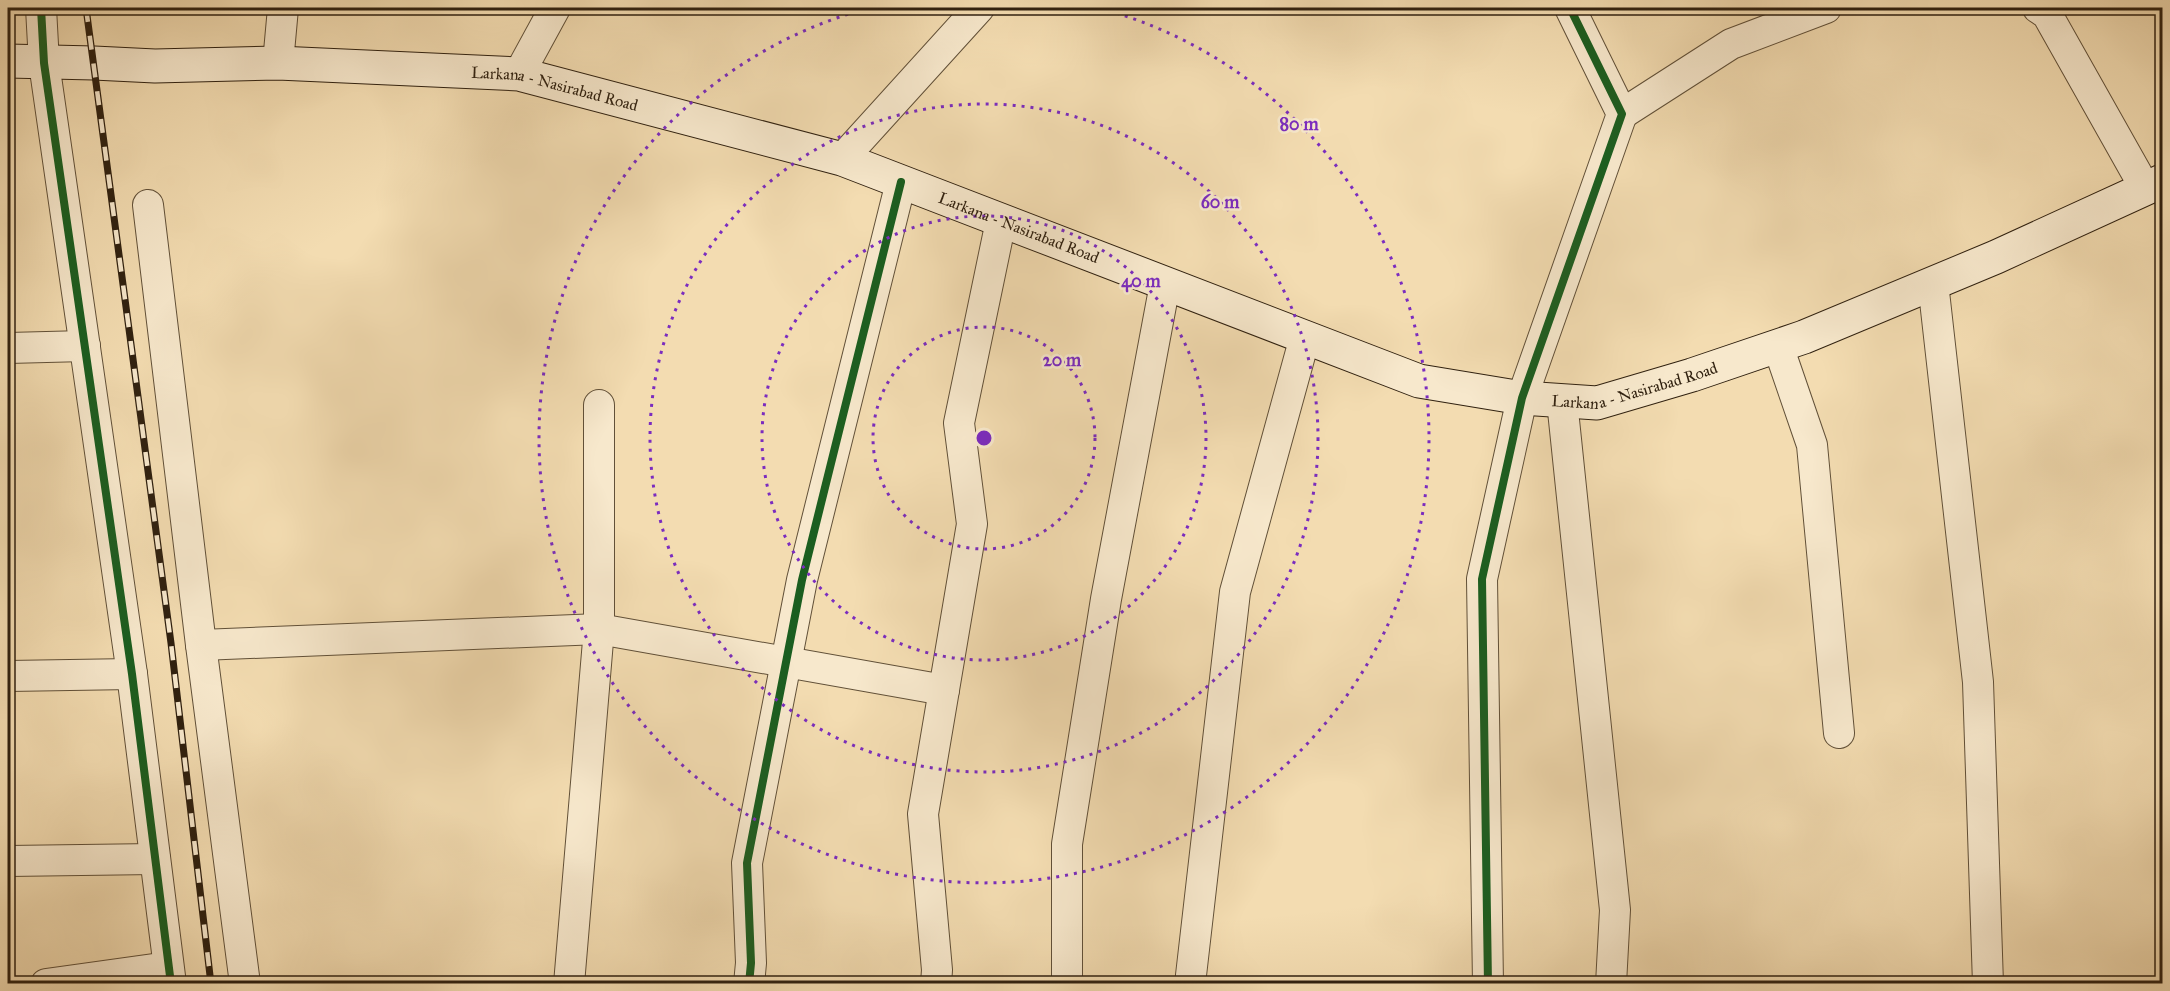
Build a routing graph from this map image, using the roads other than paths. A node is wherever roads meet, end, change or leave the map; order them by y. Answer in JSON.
{"nodes":[{"id":1,"x":41,"y":8,"type":"edge"},
{"id":2,"x":283,"y":8,"type":"edge"},
{"id":3,"x":555,"y":8,"type":"edge"},
{"id":4,"x":979,"y":8,"type":"edge"},
{"id":5,"x":1570,"y":8,"type":"edge"},
{"id":6,"x":1826,"y":8,"type":"edge"},
{"id":7,"x":2038,"y":8,"type":"edge"},
{"id":8,"x":8,"y":61,"type":"edge"},
{"id":9,"x":44,"y":63,"type":"junction"},
{"id":10,"x":278,"y":63,"type":"junction"},
{"id":11,"x":519,"y":74,"type":"junction"},
{"id":12,"x":1622,"y":114,"type":"junction"},
{"id":13,"x":842,"y":159,"type":"junction"},
{"id":14,"x":901,"y":182,"type":"junction"},
{"id":15,"x":2154,"y":185,"type":"edge"},
{"id":16,"x":148,"y":205,"type":"dead end"},
{"id":17,"x":1001,"y":221,"type":"junction"},
{"id":18,"x":1933,"y":283,"type":"junction"},
{"id":19,"x":1165,"y":284,"type":"junction"},
{"id":20,"x":1305,"y":337,"type":"junction"},
{"id":21,"x":85,"y":346,"type":"junction"},
{"id":22,"x":1778,"y":346,"type":"junction"},
{"id":23,"x":8,"y":348,"type":"edge"},
{"id":24,"x":1522,"y":398,"type":"junction"},
{"id":25,"x":1562,"y":401,"type":"junction"},
{"id":26,"x":599,"y":405,"type":"dead end"},
{"id":27,"x":599,"y":630,"type":"junction"},
{"id":28,"x":201,"y":645,"type":"junction"},
{"id":29,"x":786,"y":662,"type":"junction"},
{"id":30,"x":132,"y":674,"type":"junction"},
{"id":31,"x":8,"y":675,"type":"edge"},
{"id":32,"x":944,"y":690,"type":"junction"},
{"id":33,"x":1839,"y":733,"type":"dead end"},
{"id":34,"x":155,"y":859,"type":"junction"},
{"id":35,"x":8,"y":861,"type":"edge"},
{"id":36,"x":170,"y":975,"type":"edge"},
{"id":37,"x":46,"y":984,"type":"edge"},
{"id":38,"x":245,"y":984,"type":"edge"},
{"id":39,"x":569,"y":984,"type":"edge"},
{"id":40,"x":749,"y":984,"type":"edge"},
{"id":41,"x":936,"y":984,"type":"edge"},
{"id":42,"x":1067,"y":984,"type":"edge"},
{"id":43,"x":1190,"y":984,"type":"edge"},
{"id":44,"x":1488,"y":984,"type":"edge"},
{"id":45,"x":1611,"y":984,"type":"edge"},
{"id":46,"x":1988,"y":984,"type":"edge"}],
"edges":[{"from":1,"to":9,"type":"street"},
{"from":2,"to":10,"type":"street"},
{"from":3,"to":11,"type":"street"},
{"from":4,"to":13,"type":"street"},
{"from":5,"to":12,"type":"street"},
{"from":6,"to":12,"type":"street"},
{"from":7,"to":15,"type":"street"},
{"from":8,"to":9,"type":"main road","name":"Larkana - Nasirabad Road"},
{"from":9,"to":10,"type":"main road","name":"Larkana - Nasirabad Road"},
{"from":9,"to":21,"type":"street"},
{"from":10,"to":11,"type":"main road","name":"Larkana - Nasirabad Road"},
{"from":11,"to":13,"type":"main road","name":"Larkana - Nasirabad Road"},
{"from":12,"to":24,"type":"street"},
{"from":13,"to":14,"type":"main road","name":"Larkana - Nasirabad Road"},
{"from":14,"to":17,"type":"main road","name":"Larkana - Nasirabad Road"},
{"from":14,"to":29,"type":"street"},
{"from":15,"to":18,"type":"main road","name":"Larkana - Nasirabad Road"},
{"from":16,"to":28,"type":"street"},
{"from":17,"to":19,"type":"main road","name":"Larkana - Nasirabad Road"},
{"from":17,"to":32,"type":"street"},
{"from":18,"to":22,"type":"main road","name":"Larkana - Nasirabad Road"},
{"from":18,"to":46,"type":"street"},
{"from":19,"to":20,"type":"main road","name":"Larkana - Nasirabad Road"},
{"from":19,"to":42,"type":"street"},
{"from":20,"to":24,"type":"main road","name":"Larkana - Nasirabad Road"},
{"from":20,"to":43,"type":"street"},
{"from":21,"to":23,"type":"street"},
{"from":21,"to":30,"type":"street"},
{"from":22,"to":25,"type":"main road","name":"Larkana - Nasirabad Road"},
{"from":22,"to":33,"type":"street"},
{"from":24,"to":25,"type":"main road","name":"Larkana - Nasirabad Road"},
{"from":24,"to":44,"type":"street"},
{"from":25,"to":45,"type":"street"},
{"from":26,"to":27,"type":"street"},
{"from":27,"to":28,"type":"street"},
{"from":27,"to":29,"type":"street"},
{"from":27,"to":39,"type":"street"},
{"from":28,"to":38,"type":"street"},
{"from":29,"to":32,"type":"street"},
{"from":29,"to":40,"type":"street"},
{"from":30,"to":31,"type":"street"},
{"from":30,"to":34,"type":"street"},
{"from":32,"to":41,"type":"street"},
{"from":34,"to":35,"type":"street"},
{"from":34,"to":36,"type":"street"},
{"from":36,"to":37,"type":"street"}]}
